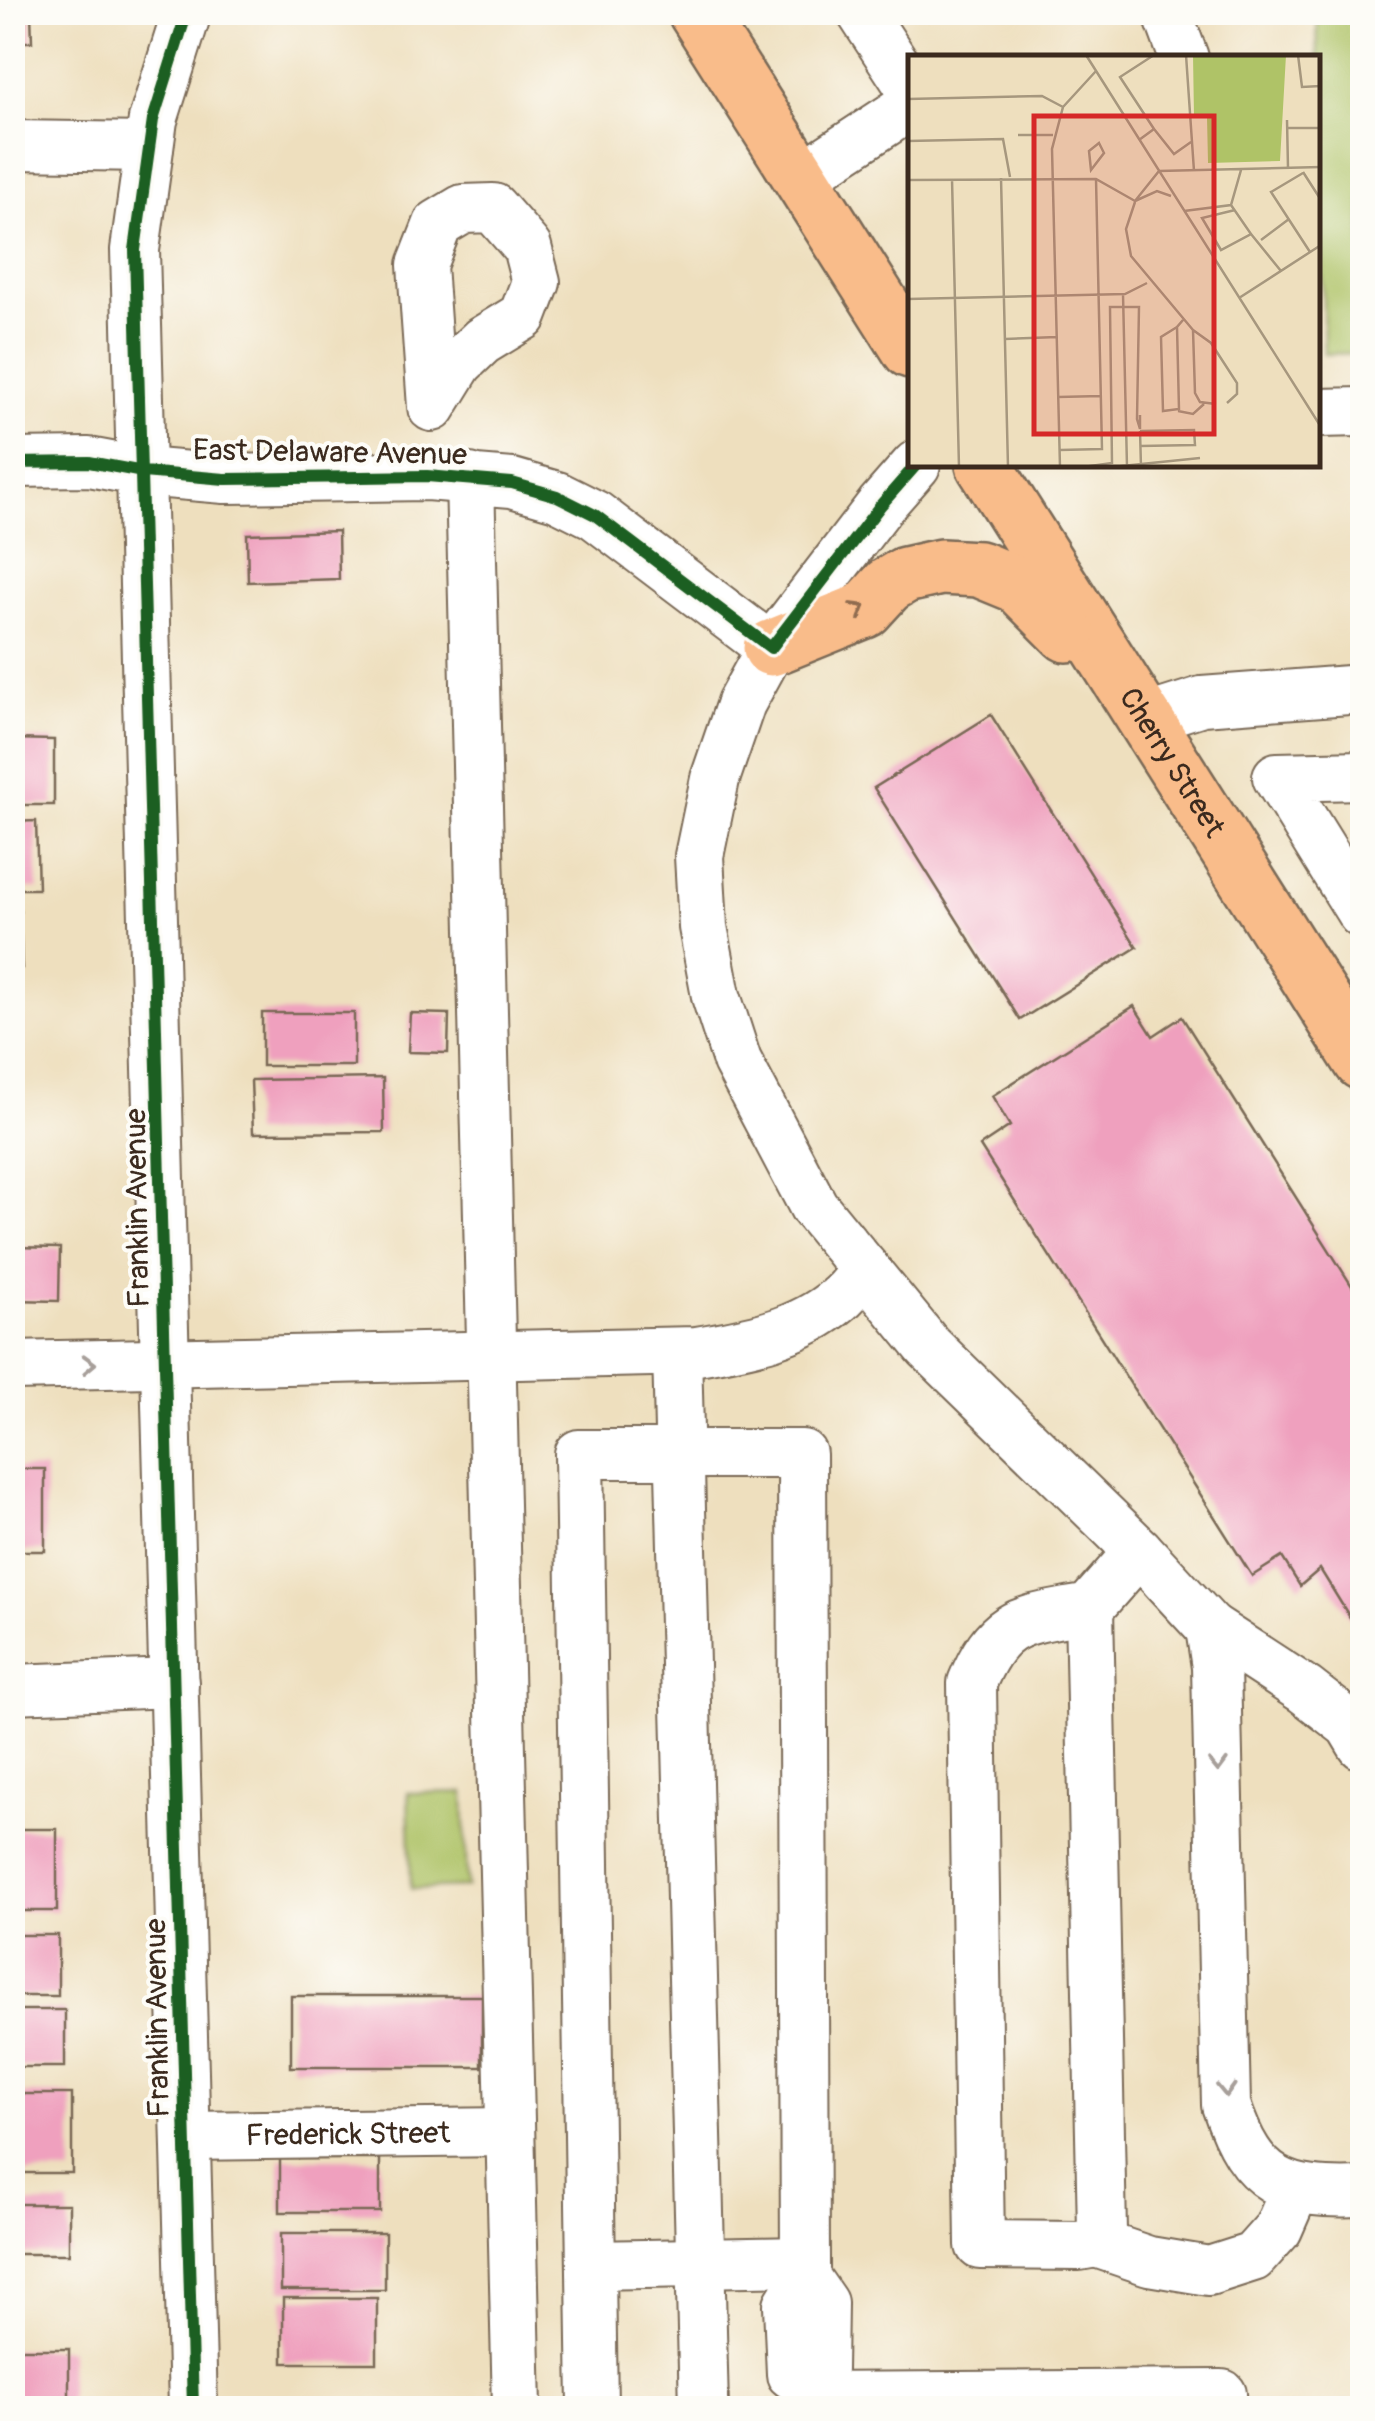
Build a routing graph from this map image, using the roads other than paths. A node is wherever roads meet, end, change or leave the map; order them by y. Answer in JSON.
{"nodes":[{"id":1,"x":187,"y":12,"type":"edge"},
{"id":2,"x":696,"y":12,"type":"edge"},
{"id":3,"x":861,"y":12,"type":"edge"},
{"id":4,"x":1167,"y":12,"type":"edge"},
{"id":5,"x":1183,"y":55,"type":"edge"},
{"id":6,"x":908,"y":84,"type":"edge"},
{"id":7,"x":908,"y":107,"type":"edge"},
{"id":8,"x":12,"y":145,"type":"edge"},
{"id":9,"x":150,"y":147,"type":"junction"},
{"id":10,"x":800,"y":178,"type":"junction"},
{"id":11,"x":908,"y":347,"type":"edge"},
{"id":12,"x":432,"y":406,"type":"junction"},
{"id":13,"x":1362,"y":412,"type":"edge"},
{"id":14,"x":1320,"y":413,"type":"edge"},
{"id":15,"x":12,"y":463,"type":"edge"},
{"id":16,"x":913,"y":468,"type":"edge"},
{"id":17,"x":986,"y":468,"type":"edge"},
{"id":18,"x":142,"y":472,"type":"junction"},
{"id":19,"x":448,"y":477,"type":"junction"},
{"id":20,"x":771,"y":648,"type":"junction"},
{"id":21,"x":1362,"y":688,"type":"edge"},
{"id":22,"x":1143,"y":716,"type":"junction"},
{"id":23,"x":1362,"y":774,"type":"edge"},
{"id":24,"x":1362,"y":914,"type":"edge"},
{"id":25,"x":1362,"y":1058,"type":"edge"},
{"id":26,"x":865,"y":1269,"type":"junction"},
{"id":27,"x":677,"y":1352,"type":"junction"},
{"id":28,"x":491,"y":1355,"type":"junction"},
{"id":29,"x":166,"y":1362,"type":"junction"},
{"id":30,"x":12,"y":1366,"type":"edge"},
{"id":31,"x":681,"y":1452,"type":"junction"},
{"id":32,"x":1138,"y":1552,"type":"junction"},
{"id":33,"x":1090,"y":1608,"type":"junction"},
{"id":34,"x":1210,"y":1628,"type":"junction"},
{"id":35,"x":174,"y":1683,"type":"junction"},
{"id":36,"x":12,"y":1688,"type":"edge"},
{"id":37,"x":1362,"y":1745,"type":"edge"},
{"id":38,"x":510,"y":2132,"type":"junction"},
{"id":39,"x":186,"y":2136,"type":"junction"},
{"id":40,"x":1295,"y":2190,"type":"junction"},
{"id":41,"x":1362,"y":2192,"type":"edge"},
{"id":42,"x":1096,"y":2243,"type":"junction"},
{"id":43,"x":702,"y":2263,"type":"junction"},
{"id":44,"x":592,"y":2265,"type":"junction"},
{"id":45,"x":805,"y":2269,"type":"junction"},
{"id":46,"x":808,"y":2397,"type":"edge"},
{"id":47,"x":192,"y":2408,"type":"edge"},
{"id":48,"x":516,"y":2408,"type":"edge"},
{"id":49,"x":594,"y":2408,"type":"edge"},
{"id":50,"x":704,"y":2408,"type":"edge"},
{"id":51,"x":1223,"y":2408,"type":"edge"}],
"edges":[{"from":1,"to":9,"type":"street","name":"Franklin Avenue"},
{"from":2,"to":10,"type":"main road"},
{"from":3,"to":6,"type":"street"},
{"from":4,"to":5,"type":"street"},
{"from":7,"to":10,"type":"street"},
{"from":8,"to":9,"type":"street"},
{"from":9,"to":18,"type":"street","name":"Franklin Avenue"},
{"from":10,"to":11,"type":"main road"},
{"from":12,"to":12,"type":"street"},
{"from":12,"to":19,"type":"street"},
{"from":13,"to":14,"type":"street"},
{"from":15,"to":18,"type":"street","name":"East Delaware Avenue"},
{"from":16,"to":20,"type":"street"},
{"from":17,"to":22,"type":"main road","name":"Cherry Street"},
{"from":18,"to":19,"type":"street","name":"East Delaware Avenue"},
{"from":18,"to":29,"type":"street","name":"Franklin Avenue"},
{"from":19,"to":20,"type":"street","name":"East Delaware Avenue"},
{"from":19,"to":28,"type":"street"},
{"from":20,"to":22,"type":"main road","one_way":true},
{"from":20,"to":26,"type":"street"},
{"from":21,"to":22,"type":"street"},
{"from":22,"to":25,"type":"main road","name":"Cherry Street"},
{"from":23,"to":24,"type":"street"},
{"from":26,"to":27,"type":"street"},
{"from":26,"to":32,"type":"street"},
{"from":27,"to":28,"type":"street"},
{"from":27,"to":31,"type":"street"},
{"from":28,"to":29,"type":"street"},
{"from":28,"to":38,"type":"street"},
{"from":30,"to":29,"type":"street","one_way":true},
{"from":29,"to":35,"type":"street","name":"Franklin Avenue"},
{"from":31,"to":43,"type":"street"},
{"from":31,"to":44,"type":"street"},
{"from":31,"to":45,"type":"street"},
{"from":32,"to":33,"type":"street"},
{"from":32,"to":34,"type":"street"},
{"from":33,"to":42,"type":"street"},
{"from":33,"to":42,"type":"street"},
{"from":34,"to":37,"type":"street"},
{"from":34,"to":40,"type":"street","one_way":true},
{"from":35,"to":36,"type":"street"},
{"from":35,"to":39,"type":"street","name":"Franklin Avenue"},
{"from":38,"to":39,"type":"street","name":"Frederick Street"},
{"from":38,"to":48,"type":"street"},
{"from":39,"to":47,"type":"street","name":"Franklin Avenue"},
{"from":40,"to":41,"type":"street"},
{"from":40,"to":42,"type":"street"},
{"from":43,"to":44,"type":"street"},
{"from":43,"to":45,"type":"street"},
{"from":43,"to":50,"type":"street"},
{"from":44,"to":49,"type":"street"},
{"from":45,"to":46,"type":"street"},
{"from":46,"to":51,"type":"street"}]}
